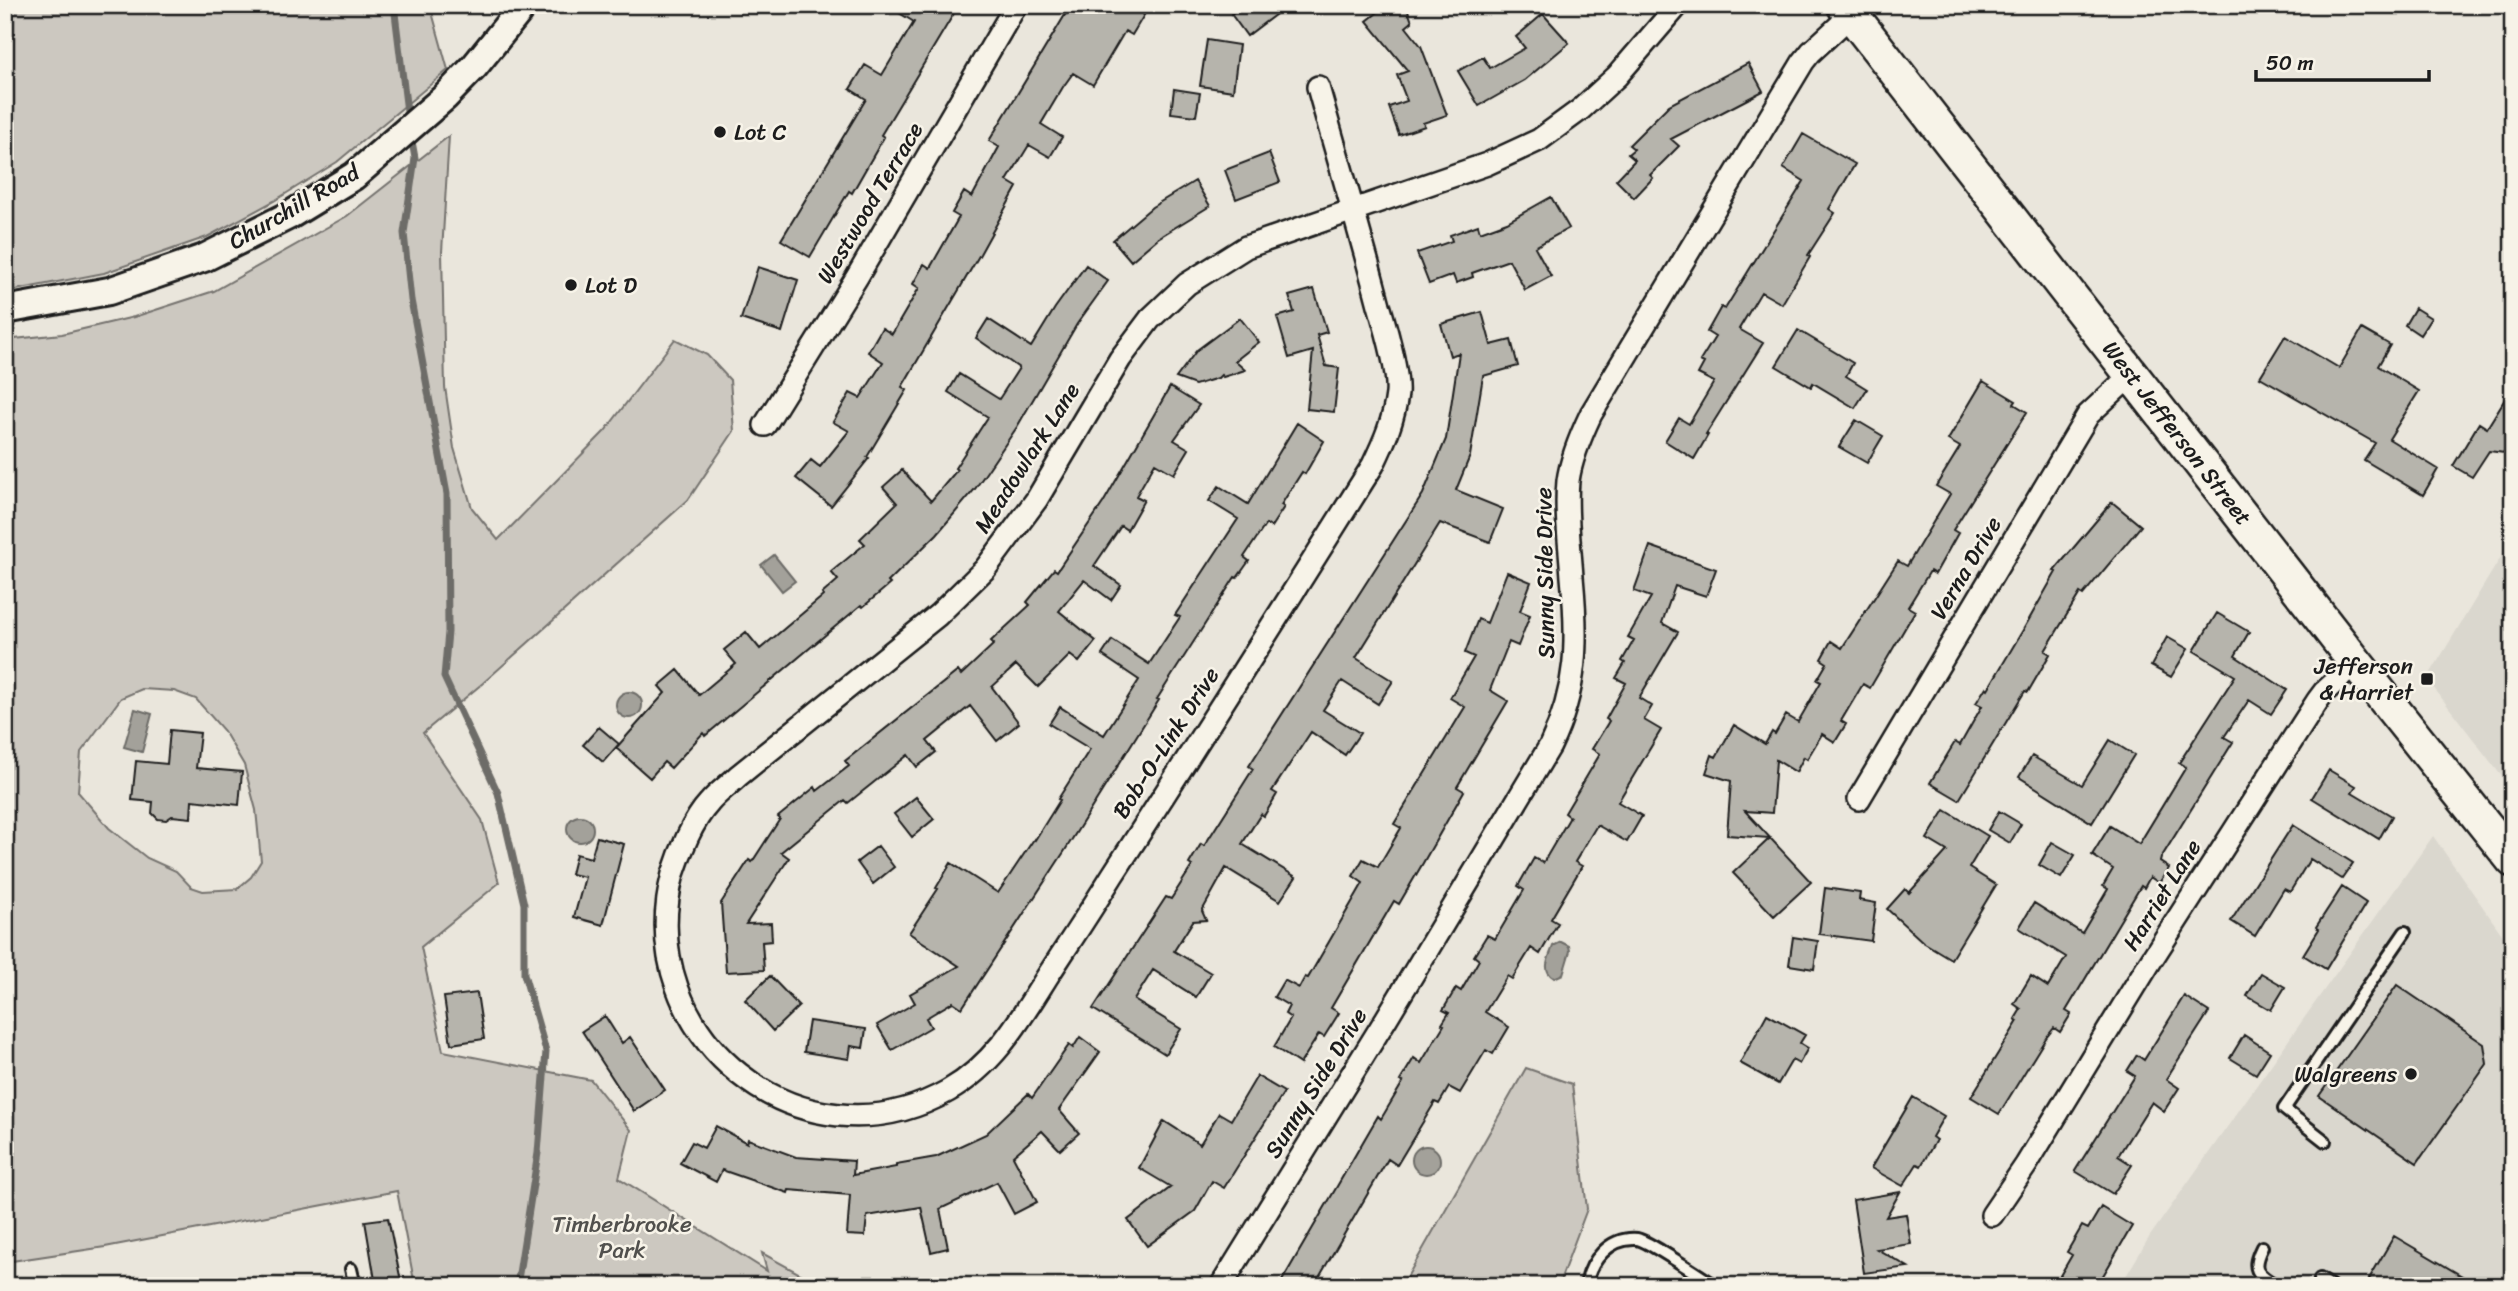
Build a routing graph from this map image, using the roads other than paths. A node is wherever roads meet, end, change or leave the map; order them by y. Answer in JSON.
{"nodes":[{"id":1,"x":524,"y":5,"type":"edge"},
{"id":2,"x":1016,"y":5,"type":"edge"},
{"id":3,"x":1678,"y":5,"type":"edge"},
{"id":4,"x":1847,"y":10,"type":"edge"},
{"id":5,"x":1318,"y":87,"type":"dead end"},
{"id":6,"x":1353,"y":211,"type":"junction"},
{"id":7,"x":5,"y":310,"type":"edge"},
{"id":8,"x":2131,"y":375,"type":"junction"},
{"id":9,"x":765,"y":425,"type":"dead end"},
{"id":10,"x":2356,"y":663,"type":"junction"},
{"id":11,"x":1859,"y":799,"type":"dead end"},
{"id":12,"x":2513,"y":860,"type":"edge"},
{"id":13,"x":2406,"y":932,"type":"dead end"},
{"id":14,"x":761,"y":1089,"type":"joint"},
{"id":15,"x":2325,"y":1141,"type":"dead end"},
{"id":16,"x":1992,"y":1215,"type":"dead end"},
{"id":17,"x":2262,"y":1247,"type":"dead end"},
{"id":18,"x":351,"y":1269,"type":"dead end"},
{"id":19,"x":2319,"y":1279,"type":"dead end"},
{"id":20,"x":355,"y":1286,"type":"edge"},
{"id":21,"x":1222,"y":1286,"type":"edge"},
{"id":22,"x":1586,"y":1286,"type":"edge"},
{"id":23,"x":1716,"y":1286,"type":"edge"},
{"id":24,"x":2277,"y":1286,"type":"edge"},
{"id":25,"x":2331,"y":1286,"type":"edge"}],
"edges":[{"from":1,"to":7,"type":"street","name":"Churchill Road"},
{"from":2,"to":9,"type":"street","name":"Westwood Terrace"},
{"from":3,"to":6,"type":"street","name":"Meadowlark Lane"},
{"from":4,"to":8,"type":"main road","name":"West Jefferson Street"},
{"from":4,"to":21,"type":"street","name":"Sunny Side Drive"},
{"from":5,"to":6,"type":"street","name":"Bob-O-Link Drive"},
{"from":6,"to":14,"type":"street","name":"Bob-O-Link Drive"},
{"from":6,"to":14,"type":"street","name":"Meadowlark Lane"},
{"from":8,"to":10,"type":"main road","name":"West Jefferson Street"},
{"from":8,"to":11,"type":"street","name":"Verna Drive"},
{"from":10,"to":12,"type":"main road","name":"West Jefferson Street"},
{"from":10,"to":16,"type":"street","name":"Harriet Lane"},
{"from":13,"to":15,"type":"lane"},
{"from":17,"to":24,"type":"lane"},
{"from":18,"to":20,"type":"lane"},
{"from":19,"to":25,"type":"lane"},
{"from":22,"to":23,"type":"lane"}]}
